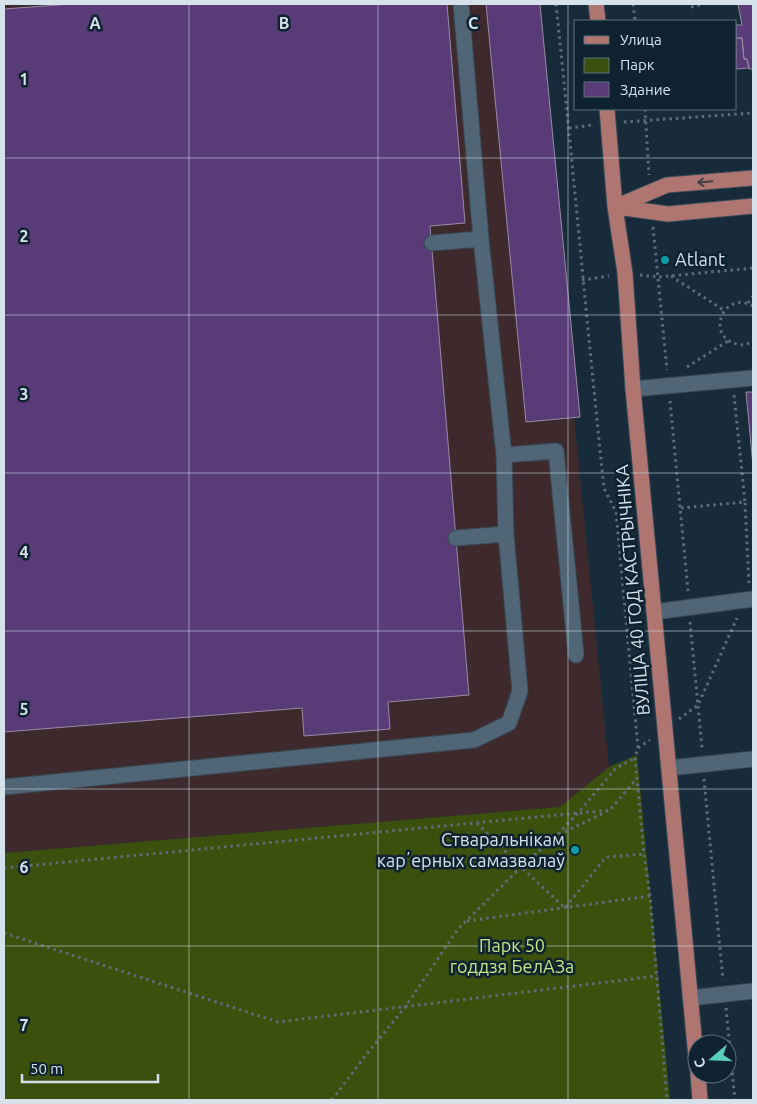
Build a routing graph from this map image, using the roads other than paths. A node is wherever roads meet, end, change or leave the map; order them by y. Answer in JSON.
{"nodes":[{"id":1,"x":461,"y":4,"type":"edge"},
{"id":2,"x":596,"y":4,"type":"edge"},
{"id":3,"x":598,"y":20,"type":"edge"},
{"id":4,"x":608,"y":116,"type":"edge"},
{"id":5,"x":753,"y":178,"type":"edge"},
{"id":6,"x":616,"y":206,"type":"junction"},
{"id":7,"x":753,"y":206,"type":"edge"},
{"id":8,"x":481,"y":239,"type":"junction"},
{"id":9,"x":432,"y":243,"type":"dead end"},
{"id":10,"x":753,"y":378,"type":"edge"},
{"id":11,"x":633,"y":389,"type":"junction"},
{"id":12,"x":504,"y":455,"type":"junction"},
{"id":13,"x":506,"y":534,"type":"junction"},
{"id":14,"x":456,"y":538,"type":"dead end"},
{"id":15,"x":749,"y":600,"type":"edge"},
{"id":16,"x":654,"y":612,"type":"junction"},
{"id":17,"x":576,"y":655,"type":"dead end"},
{"id":18,"x":753,"y":759,"type":"edge"},
{"id":19,"x":669,"y":768,"type":"junction"},
{"id":20,"x":4,"y":787,"type":"edge"},
{"id":21,"x":753,"y":991,"type":"edge"},
{"id":22,"x":690,"y":998,"type":"junction"},
{"id":23,"x":694,"y":1034,"type":"edge"},
{"id":24,"x":699,"y":1084,"type":"edge"},
{"id":25,"x":700,"y":1100,"type":"edge"}],
"edges":[{"from":1,"to":8,"type":"street"},
{"from":2,"to":3,"type":"main road"},
{"from":4,"to":6,"type":"main road","name":"ВУЛІЦА 40 ГОД КАСТРЫЧНІКА"},
{"from":5,"to":6,"type":"main road","one_way":true},
{"from":6,"to":7,"type":"main road"},
{"from":6,"to":11,"type":"main road","name":"ВУЛІЦА 40 ГОД КАСТРЫЧНІКА"},
{"from":8,"to":9,"type":"street"},
{"from":8,"to":12,"type":"street"},
{"from":10,"to":11,"type":"street"},
{"from":11,"to":16,"type":"main road","name":"ВУЛІЦА 40 ГОД КАСТРЫЧНІКА"},
{"from":12,"to":13,"type":"street"},
{"from":12,"to":17,"type":"street"},
{"from":13,"to":14,"type":"street"},
{"from":13,"to":20,"type":"street"},
{"from":15,"to":16,"type":"street"},
{"from":16,"to":19,"type":"main road","name":"ВУЛІЦА 40 ГОД КАСТРЫЧНІКА"},
{"from":18,"to":19,"type":"street"},
{"from":19,"to":22,"type":"main road","name":"ВУЛІЦА 40 ГОД КАСТРЫЧНІКА"},
{"from":21,"to":22,"type":"street"},
{"from":22,"to":23,"type":"main road","name":"ВУЛІЦА 40 ГОД КАСТРЫЧНІКА"},
{"from":24,"to":25,"type":"main road"}]}
